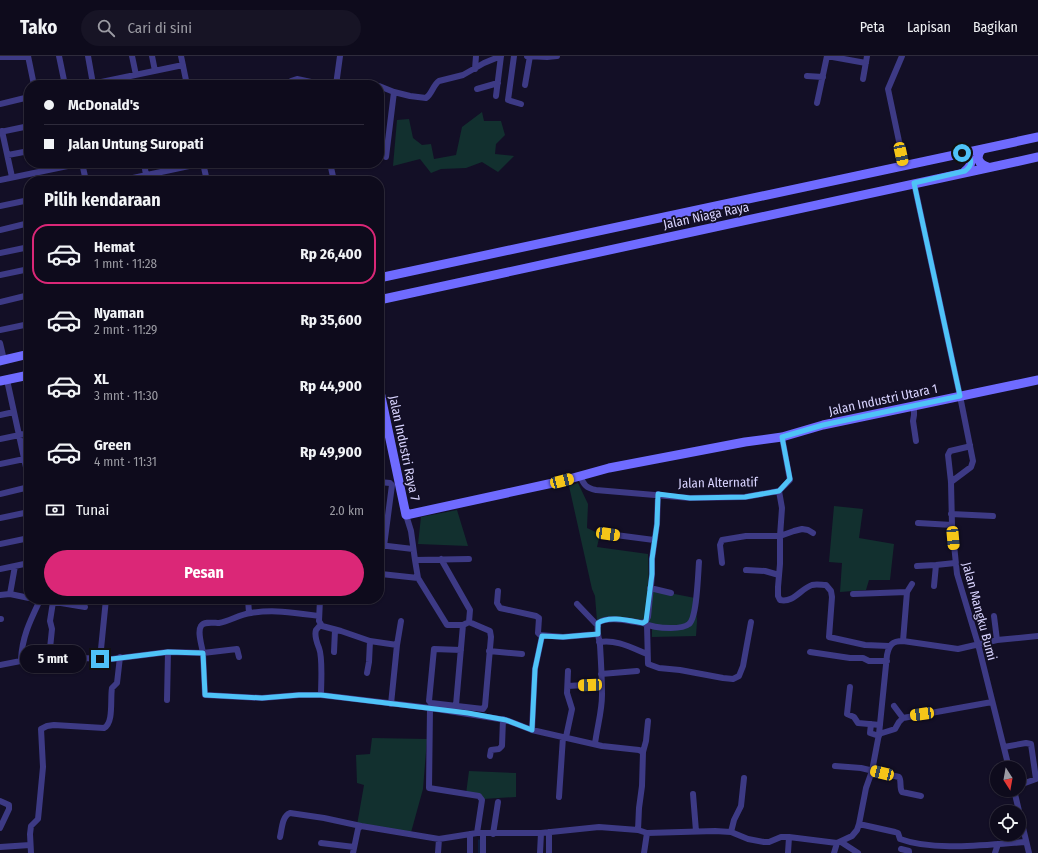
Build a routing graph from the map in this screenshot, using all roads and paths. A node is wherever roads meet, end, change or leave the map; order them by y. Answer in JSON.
{"nodes":[{"id":1,"x":28,"y":56,"type":"edge"},
{"id":2,"x":59,"y":56,"type":"edge"},
{"id":3,"x":88,"y":56,"type":"edge"},
{"id":4,"x":132,"y":56,"type":"edge"},
{"id":5,"x":152,"y":56,"type":"edge"},
{"id":6,"x":180,"y":56,"type":"edge"},
{"id":7,"x":340,"y":56,"type":"edge"},
{"id":8,"x":476,"y":56,"type":"edge"},
{"id":9,"x":501,"y":56,"type":"edge"},
{"id":10,"x":514,"y":56,"type":"edge"},
{"id":11,"x":527,"y":56,"type":"edge"},
{"id":12,"x":530,"y":56,"type":"edge"},
{"id":13,"x":557,"y":56,"type":"edge"},
{"id":14,"x":827,"y":56,"type":"edge"},
{"id":15,"x":867,"y":56,"type":"edge"},
{"id":16,"x":902,"y":56,"type":"edge"},
{"id":17,"x":0,"y":57,"type":"edge"},
{"id":18,"x":866,"y":63,"type":"junction"},
{"id":19,"x":182,"y":65,"type":"junction"},
{"id":20,"x":475,"y":69,"type":"junction"},
{"id":21,"x":155,"y":71,"type":"junction"},
{"id":22,"x":136,"y":75,"type":"junction"},
{"id":23,"x":807,"y":76,"type":"dead end"},
{"id":24,"x":823,"y":77,"type":"junction"},
{"id":25,"x":863,"y":79,"type":"dead end"},
{"id":26,"x":33,"y":80,"type":"edge"},
{"id":27,"x":64,"y":80,"type":"edge"},
{"id":28,"x":90,"y":80,"type":"edge"},
{"id":29,"x":110,"y":80,"type":"edge"},
{"id":30,"x":186,"y":80,"type":"edge"},
{"id":31,"x":337,"y":80,"type":"edge"},
{"id":32,"x":498,"y":83,"type":"junction"},
{"id":33,"x":525,"y":85,"type":"dead end"},
{"id":34,"x":384,"y":88,"type":"edge"},
{"id":35,"x":477,"y":89,"type":"dead end"},
{"id":36,"x":394,"y":92,"type":"junction"},
{"id":37,"x":496,"y":96,"type":"dead end"},
{"id":38,"x":24,"y":98,"type":"edge"},
{"id":39,"x":817,"y":103,"type":"dead end"},
{"id":40,"x":0,"y":104,"type":"edge"},
{"id":41,"x":521,"y":104,"type":"dead end"},
{"id":42,"x":24,"y":127,"type":"edge"},
{"id":43,"x":1,"y":132,"type":"edge"},
{"id":44,"x":1038,"y":137,"type":"edge"},
{"id":45,"x":982,"y":149,"type":"junction"},
{"id":46,"x":24,"y":152,"type":"edge"},
{"id":47,"x":962,"y":153,"type":"junction"},
{"id":48,"x":8,"y":155,"type":"junction"},
{"id":49,"x":386,"y":157,"type":"dead end"},
{"id":50,"x":1038,"y":157,"type":"edge"},
{"id":51,"x":904,"y":165,"type":"junction"},
{"id":52,"x":988,"y":167,"type":"junction"},
{"id":53,"x":57,"y":168,"type":"edge"},
{"id":54,"x":145,"y":168,"type":"edge"},
{"id":55,"x":179,"y":168,"type":"edge"},
{"id":56,"x":965,"y":171,"type":"junction"},
{"id":57,"x":146,"y":175,"type":"junction"},
{"id":58,"x":142,"y":176,"type":"edge"},
{"id":59,"x":12,"y":177,"type":"junction"},
{"id":60,"x":0,"y":180,"type":"edge"},
{"id":61,"x":914,"y":183,"type":"junction"},
{"id":62,"x":24,"y":201,"type":"edge"},
{"id":63,"x":0,"y":206,"type":"edge"},
{"id":64,"x":24,"y":224,"type":"edge"},
{"id":65,"x":0,"y":230,"type":"edge"},
{"id":66,"x":24,"y":248,"type":"edge"},
{"id":67,"x":0,"y":253,"type":"edge"},
{"id":68,"x":24,"y":270,"type":"edge"},
{"id":69,"x":0,"y":275,"type":"edge"},
{"id":70,"x":384,"y":277,"type":"edge"},
{"id":71,"x":24,"y":296,"type":"edge"},
{"id":72,"x":384,"y":299,"type":"edge"},
{"id":73,"x":0,"y":302,"type":"edge"},
{"id":74,"x":24,"y":325,"type":"edge"},
{"id":75,"x":0,"y":330,"type":"edge"},
{"id":76,"x":0,"y":343,"type":"edge"},
{"id":77,"x":24,"y":355,"type":"edge"},
{"id":78,"x":2,"y":360,"type":"edge"},
{"id":79,"x":24,"y":376,"type":"edge"},
{"id":80,"x":3,"y":380,"type":"edge"},
{"id":81,"x":1038,"y":380,"type":"edge"},
{"id":82,"x":960,"y":396,"type":"junction"},
{"id":83,"x":914,"y":406,"type":"junction"},
{"id":84,"x":384,"y":411,"type":"edge"},
{"id":85,"x":14,"y":412,"type":"junction"},
{"id":86,"x":0,"y":415,"type":"edge"},
{"id":87,"x":24,"y":434,"type":"edge"},
{"id":88,"x":19,"y":435,"type":"junction"},
{"id":89,"x":782,"y":437,"type":"junction"},
{"id":90,"x":0,"y":439,"type":"edge"},
{"id":91,"x":916,"y":441,"type":"dead end"},
{"id":92,"x":970,"y":445,"type":"junction"},
{"id":93,"x":24,"y":451,"type":"edge"},
{"id":94,"x":24,"y":458,"type":"edge"},
{"id":95,"x":0,"y":464,"type":"edge"},
{"id":96,"x":580,"y":476,"type":"junction"},
{"id":97,"x":384,"y":482,"type":"edge"},
{"id":98,"x":951,"y":482,"type":"junction"},
{"id":99,"x":24,"y":488,"type":"edge"},
{"id":100,"x":779,"y":491,"type":"junction"},
{"id":101,"x":0,"y":494,"type":"edge"},
{"id":102,"x":658,"y":494,"type":"junction"},
{"id":103,"x":24,"y":513,"type":"edge"},
{"id":104,"x":951,"y":514,"type":"junction"},
{"id":105,"x":406,"y":515,"type":"junction"},
{"id":106,"x":993,"y":516,"type":"dead end"},
{"id":107,"x":0,"y":518,"type":"edge"},
{"id":108,"x":918,"y":523,"type":"dead end"},
{"id":109,"x":952,"y":525,"type":"junction"},
{"id":110,"x":384,"y":529,"type":"edge"},
{"id":111,"x":813,"y":533,"type":"dead end"},
{"id":112,"x":608,"y":534,"type":"dead end"},
{"id":113,"x":780,"y":536,"type":"junction"},
{"id":114,"x":24,"y":539,"type":"edge"},
{"id":115,"x":654,"y":540,"type":"junction"},
{"id":116,"x":0,"y":544,"type":"edge"},
{"id":117,"x":384,"y":546,"type":"edge"},
{"id":118,"x":413,"y":549,"type":"junction"},
{"id":119,"x":415,"y":560,"type":"junction"},
{"id":120,"x":441,"y":560,"type":"junction"},
{"id":121,"x":469,"y":560,"type":"dead end"},
{"id":122,"x":699,"y":562,"type":"dead end"},
{"id":123,"x":722,"y":563,"type":"dead end"},
{"id":124,"x":955,"y":563,"type":"junction"},
{"id":125,"x":24,"y":564,"type":"edge"},
{"id":126,"x":936,"y":565,"type":"junction"},
{"id":127,"x":15,"y":566,"type":"junction"},
{"id":128,"x":917,"y":566,"type":"dead end"},
{"id":129,"x":0,"y":569,"type":"edge"},
{"id":130,"x":746,"y":570,"type":"dead end"},
{"id":131,"x":384,"y":574,"type":"edge"},
{"id":132,"x":779,"y":575,"type":"junction"},
{"id":133,"x":418,"y":578,"type":"junction"},
{"id":134,"x":912,"y":584,"type":"dead end"},
{"id":135,"x":934,"y":586,"type":"dead end"},
{"id":136,"x":650,"y":588,"type":"junction"},
{"id":137,"x":498,"y":591,"type":"dead end"},
{"id":138,"x":907,"y":592,"type":"junction"},
{"id":139,"x":671,"y":593,"type":"dead end"},
{"id":140,"x":10,"y":594,"type":"junction"},
{"id":141,"x":853,"y":594,"type":"dead end"},
{"id":142,"x":0,"y":595,"type":"edge"},
{"id":143,"x":24,"y":597,"type":"edge"},
{"id":144,"x":36,"y":604,"type":"edge"},
{"id":145,"x":53,"y":604,"type":"edge"},
{"id":146,"x":66,"y":604,"type":"edge"},
{"id":147,"x":106,"y":604,"type":"edge"},
{"id":148,"x":249,"y":604,"type":"edge"},
{"id":149,"x":320,"y":604,"type":"edge"},
{"id":150,"x":577,"y":604,"type":"dead end"},
{"id":151,"x":85,"y":607,"type":"dead end"},
{"id":152,"x":250,"y":613,"type":"junction"},
{"id":153,"x":319,"y":616,"type":"junction"},
{"id":154,"x":994,"y":616,"type":"dead end"},
{"id":155,"x":400,"y":621,"type":"dead end"},
{"id":156,"x":751,"y":622,"type":"dead end"},
{"id":157,"x":466,"y":623,"type":"junction"},
{"id":158,"x":645,"y":624,"type":"junction"},
{"id":159,"x":320,"y":625,"type":"junction"},
{"id":160,"x":598,"y":626,"type":"junction"},
{"id":161,"x":335,"y":630,"type":"junction"},
{"id":162,"x":598,"y":634,"type":"junction"},
{"id":163,"x":542,"y":636,"type":"junction"},
{"id":164,"x":1038,"y":636,"type":"edge"},
{"id":165,"x":997,"y":640,"type":"junction"},
{"id":166,"x":370,"y":641,"type":"junction"},
{"id":167,"x":903,"y":641,"type":"junction"},
{"id":168,"x":599,"y":642,"type":"junction"},
{"id":169,"x":978,"y":644,"type":"junction"},
{"id":170,"x":397,"y":645,"type":"junction"},
{"id":171,"x":889,"y":646,"type":"junction"},
{"id":172,"x":461,"y":650,"type":"junction"},
{"id":173,"x":489,"y":651,"type":"junction"},
{"id":174,"x":168,"y":652,"type":"junction"},
{"id":175,"x":334,"y":652,"type":"dead end"},
{"id":176,"x":810,"y":652,"type":"dead end"},
{"id":177,"x":203,"y":653,"type":"junction"},
{"id":178,"x":522,"y":654,"type":"dead end"},
{"id":179,"x":647,"y":654,"type":"junction"},
{"id":180,"x":120,"y":657,"type":"junction"},
{"id":181,"x":238,"y":657,"type":"dead end"},
{"id":182,"x":49,"y":658,"type":"junction"},
{"id":183,"x":100,"y":659,"type":"junction"},
{"id":184,"x":21,"y":660,"type":"junction"},
{"id":185,"x":886,"y":661,"type":"junction"},
{"id":186,"x":0,"y":665,"type":"edge"},
{"id":187,"x":637,"y":671,"type":"dead end"},
{"id":188,"x":568,"y":672,"type":"dead end"},
{"id":189,"x":367,"y":674,"type":"dead end"},
{"id":190,"x":601,"y":674,"type":"junction"},
{"id":191,"x":601,"y":684,"type":"junction"},
{"id":192,"x":568,"y":686,"type":"junction"},
{"id":193,"x":850,"y":687,"type":"dead end"},
{"id":194,"x":321,"y":695,"type":"junction"},
{"id":195,"x":167,"y":700,"type":"dead end"},
{"id":196,"x":992,"y":702,"type":"junction"},
{"id":197,"x":392,"y":704,"type":"junction"},
{"id":198,"x":456,"y":705,"type":"junction"},
{"id":199,"x":894,"y":706,"type":"dead end"},
{"id":200,"x":430,"y":708,"type":"junction"},
{"id":201,"x":903,"y":718,"type":"junction"},
{"id":202,"x":503,"y":720,"type":"junction"},
{"id":203,"x":648,"y":721,"type":"dead end"},
{"id":204,"x":871,"y":724,"type":"junction"},
{"id":205,"x":880,"y":725,"type":"junction"},
{"id":206,"x":532,"y":730,"type":"junction"},
{"id":207,"x":879,"y":735,"type":"junction"},
{"id":208,"x":564,"y":737,"type":"junction"},
{"id":209,"x":595,"y":744,"type":"junction"},
{"id":210,"x":1004,"y":747,"type":"junction"},
{"id":211,"x":643,"y":752,"type":"junction"},
{"id":212,"x":490,"y":756,"type":"dead end"},
{"id":213,"x":1007,"y":761,"type":"edge"},
{"id":214,"x":835,"y":766,"type":"dead end"},
{"id":215,"x":872,"y":771,"type":"junction"},
{"id":216,"x":744,"y":778,"type":"dead end"},
{"id":217,"x":1026,"y":783,"type":"edge"},
{"id":218,"x":692,"y":794,"type":"dead end"},
{"id":219,"x":921,"y":796,"type":"dead end"},
{"id":220,"x":559,"y":797,"type":"dead end"},
{"id":221,"x":1016,"y":797,"type":"edge"},
{"id":222,"x":0,"y":801,"type":"edge"},
{"id":223,"x":498,"y":802,"type":"dead end"},
{"id":224,"x":859,"y":824,"type":"junction"},
{"id":225,"x":1,"y":826,"type":"edge"},
{"id":226,"x":362,"y":826,"type":"junction"},
{"id":227,"x":638,"y":830,"type":"junction"},
{"id":228,"x":549,"y":832,"type":"junction"},
{"id":229,"x":696,"y":832,"type":"junction"},
{"id":230,"x":731,"y":832,"type":"junction"},
{"id":231,"x":480,"y":833,"type":"junction"},
{"id":232,"x":541,"y":833,"type":"junction"},
{"id":233,"x":647,"y":833,"type":"junction"},
{"id":234,"x":470,"y":834,"type":"junction"},
{"id":235,"x":494,"y":834,"type":"junction"},
{"id":236,"x":280,"y":836,"type":"dead end"},
{"id":237,"x":789,"y":837,"type":"junction"},
{"id":238,"x":439,"y":839,"type":"junction"},
{"id":239,"x":1026,"y":842,"type":"junction"},
{"id":240,"x":321,"y":843,"type":"dead end"},
{"id":241,"x":838,"y":843,"type":"junction"},
{"id":242,"x":998,"y":844,"type":"junction"},
{"id":243,"x":30,"y":845,"type":"junction"},
{"id":244,"x":936,"y":846,"type":"junction"},
{"id":245,"x":3,"y":849,"type":"edge"},
{"id":246,"x":901,"y":849,"type":"dead end"},
{"id":247,"x":354,"y":850,"type":"edge"},
{"id":248,"x":31,"y":853,"type":"edge"},
{"id":249,"x":438,"y":853,"type":"edge"},
{"id":250,"x":470,"y":853,"type":"edge"},
{"id":251,"x":483,"y":853,"type":"edge"},
{"id":252,"x":540,"y":853,"type":"edge"},
{"id":253,"x":549,"y":853,"type":"edge"},
{"id":254,"x":644,"y":853,"type":"edge"},
{"id":255,"x":788,"y":853,"type":"edge"},
{"id":256,"x":834,"y":853,"type":"edge"},
{"id":257,"x":858,"y":853,"type":"edge"},
{"id":258,"x":909,"y":853,"type":"edge"},
{"id":259,"x":935,"y":853,"type":"edge"},
{"id":260,"x":995,"y":853,"type":"edge"},
{"id":261,"x":1029,"y":853,"type":"edge"}],
"edges":[{"from":1,"to":17,"type":"street"},
{"from":1,"to":26,"type":"street"},
{"from":2,"to":27,"type":"street"},
{"from":3,"to":28,"type":"street"},
{"from":4,"to":22,"type":"street"},
{"from":5,"to":21,"type":"street"},
{"from":6,"to":19,"type":"street"},
{"from":7,"to":31,"type":"street"},
{"from":8,"to":20,"type":"street"},
{"from":9,"to":20,"type":"street"},
{"from":9,"to":32,"type":"street"},
{"from":10,"to":41,"type":"street"},
{"from":11,"to":12,"type":"street"},
{"from":12,"to":13,"type":"street"},
{"from":12,"to":33,"type":"street"},
{"from":14,"to":18,"type":"street"},
{"from":14,"to":24,"type":"street"},
{"from":15,"to":18,"type":"street"},
{"from":16,"to":51,"type":"street"},
{"from":18,"to":25,"type":"street"},
{"from":19,"to":21,"type":"street"},
{"from":19,"to":30,"type":"street"},
{"from":20,"to":36,"type":"street"},
{"from":21,"to":22,"type":"street"},
{"from":22,"to":29,"type":"street"},
{"from":23,"to":24,"type":"street"},
{"from":24,"to":39,"type":"street"},
{"from":32,"to":35,"type":"street"},
{"from":32,"to":37,"type":"street"},
{"from":34,"to":36,"type":"street"},
{"from":36,"to":49,"type":"street"},
{"from":38,"to":40,"type":"street"},
{"from":42,"to":43,"type":"street"},
{"from":43,"to":48,"type":"street"},
{"from":44,"to":45,"type":"main road","name":"Jalan Niaga Raya"},
{"from":45,"to":47,"type":"main road","name":"Jalan Niaga Raya"},
{"from":45,"to":52,"type":"main road"},
{"from":46,"to":48,"type":"street"},
{"from":47,"to":51,"type":"main road","name":"Jalan Niaga Raya"},
{"from":47,"to":56,"type":"main road"},
{"from":48,"to":59,"type":"street"},
{"from":50,"to":52,"type":"main road","name":"Jalan Niaga Raya"},
{"from":51,"to":70,"type":"main road","name":"Jalan Niaga Raya"},
{"from":52,"to":56,"type":"main road","name":"Jalan Niaga Raya"},
{"from":53,"to":59,"type":"street"},
{"from":54,"to":57,"type":"street"},
{"from":55,"to":57,"type":"street"},
{"from":56,"to":61,"type":"main road","name":"Jalan Niaga Raya"},
{"from":57,"to":58,"type":"street"},
{"from":59,"to":60,"type":"street"},
{"from":61,"to":72,"type":"main road","name":"Jalan Niaga Raya"},
{"from":61,"to":82,"type":"street"},
{"from":62,"to":63,"type":"street"},
{"from":64,"to":65,"type":"street"},
{"from":66,"to":67,"type":"street"},
{"from":68,"to":69,"type":"street"},
{"from":71,"to":73,"type":"street"},
{"from":74,"to":75,"type":"street"},
{"from":76,"to":78,"type":"street"},
{"from":77,"to":78,"type":"main road"},
{"from":79,"to":80,"type":"main road"},
{"from":80,"to":85,"type":"street"},
{"from":81,"to":82,"type":"main road","name":"Jalan Industri Utara 1"},
{"from":82,"to":83,"type":"main road","name":"Jalan Industri Utara 1"},
{"from":82,"to":92,"type":"street"},
{"from":83,"to":89,"type":"main road","name":"Jalan Industri Utara 1"},
{"from":83,"to":91,"type":"street"},
{"from":84,"to":105,"type":"main road","name":"Jalan Industri Raya 7"},
{"from":85,"to":86,"type":"street"},
{"from":85,"to":88,"type":"street"},
{"from":87,"to":88,"type":"street"},
{"from":88,"to":90,"type":"street"},
{"from":88,"to":93,"type":"street"},
{"from":89,"to":96,"type":"main road","name":"Jalan Alternatif"},
{"from":89,"to":100,"type":"street"},
{"from":92,"to":98,"type":"street"},
{"from":92,"to":98,"type":"street","name":"Jalan Mangku Bumi"},
{"from":94,"to":95,"type":"street"},
{"from":96,"to":102,"type":"street","name":"Jalan Alternatif"},
{"from":96,"to":105,"type":"main road","name":"Jalan Alternatif"},
{"from":97,"to":110,"type":"street"},
{"from":98,"to":104,"type":"street","name":"Jalan Mangku Bumi"},
{"from":99,"to":101,"type":"street"},
{"from":100,"to":102,"type":"street","name":"Jalan Alternatif"},
{"from":100,"to":113,"type":"street"},
{"from":102,"to":115,"type":"street"},
{"from":103,"to":107,"type":"street"},
{"from":104,"to":106,"type":"street"},
{"from":104,"to":109,"type":"street","name":"Jalan Mangku Bumi"},
{"from":105,"to":118,"type":"street"},
{"from":108,"to":109,"type":"street"},
{"from":109,"to":124,"type":"street","name":"Jalan Mangku Bumi"},
{"from":111,"to":113,"type":"street"},
{"from":112,"to":115,"type":"street"},
{"from":113,"to":123,"type":"street"},
{"from":113,"to":132,"type":"street"},
{"from":114,"to":116,"type":"street"},
{"from":115,"to":136,"type":"street"},
{"from":117,"to":118,"type":"street"},
{"from":118,"to":119,"type":"street"},
{"from":119,"to":120,"type":"street"},
{"from":119,"to":133,"type":"street"},
{"from":120,"to":121,"type":"street"},
{"from":120,"to":157,"type":"street"},
{"from":122,"to":158,"type":"street"},
{"from":124,"to":126,"type":"street"},
{"from":124,"to":169,"type":"street","name":"Jalan Mangku Bumi"},
{"from":125,"to":127,"type":"street"},
{"from":126,"to":128,"type":"street"},
{"from":126,"to":135,"type":"street"},
{"from":127,"to":129,"type":"street"},
{"from":127,"to":140,"type":"street"},
{"from":130,"to":132,"type":"street"},
{"from":131,"to":133,"type":"street"},
{"from":132,"to":171,"type":"street"},
{"from":133,"to":157,"type":"street"},
{"from":134,"to":138,"type":"street"},
{"from":136,"to":139,"type":"street"},
{"from":136,"to":158,"type":"street"},
{"from":137,"to":163,"type":"street"},
{"from":138,"to":141,"type":"street"},
{"from":138,"to":167,"type":"street"},
{"from":140,"to":142,"type":"street"},
{"from":140,"to":143,"type":"street"},
{"from":144,"to":184,"type":"street"},
{"from":145,"to":182,"type":"street"},
{"from":146,"to":151,"type":"street"},
{"from":147,"to":183,"type":"street"},
{"from":148,"to":152,"type":"street"},
{"from":149,"to":153,"type":"street"},
{"from":150,"to":160,"type":"street"},
{"from":152,"to":153,"type":"street"},
{"from":152,"to":177,"type":"street"},
{"from":153,"to":159,"type":"street"},
{"from":154,"to":165,"type":"street"},
{"from":155,"to":170,"type":"street"},
{"from":156,"to":179,"type":"street"},
{"from":157,"to":172,"type":"street"},
{"from":157,"to":173,"type":"street"},
{"from":158,"to":160,"type":"street"},
{"from":158,"to":179,"type":"street"},
{"from":159,"to":161,"type":"street"},
{"from":159,"to":194,"type":"street"},
{"from":160,"to":162,"type":"street"},
{"from":161,"to":166,"type":"street"},
{"from":161,"to":175,"type":"street"},
{"from":162,"to":163,"type":"street"},
{"from":162,"to":168,"type":"street"},
{"from":163,"to":206,"type":"street"},
{"from":164,"to":165,"type":"street"},
{"from":165,"to":169,"type":"street"},
{"from":166,"to":170,"type":"street"},
{"from":166,"to":189,"type":"street"},
{"from":167,"to":169,"type":"street"},
{"from":167,"to":171,"type":"street"},
{"from":168,"to":179,"type":"street"},
{"from":168,"to":190,"type":"street"},
{"from":169,"to":196,"type":"street","name":"Jalan Mangku Bumi"},
{"from":170,"to":197,"type":"street"},
{"from":171,"to":185,"type":"street"},
{"from":172,"to":198,"type":"street"},
{"from":172,"to":198,"type":"street"},
{"from":173,"to":178,"type":"street"},
{"from":173,"to":198,"type":"street"},
{"from":174,"to":177,"type":"street"},
{"from":174,"to":180,"type":"street"},
{"from":174,"to":195,"type":"street"},
{"from":176,"to":185,"type":"street"},
{"from":177,"to":181,"type":"street"},
{"from":177,"to":194,"type":"street"},
{"from":180,"to":183,"type":"street"},
{"from":180,"to":243,"type":"street"},
{"from":182,"to":183,"type":"street"},
{"from":182,"to":184,"type":"street"},
{"from":184,"to":186,"type":"street"},
{"from":185,"to":205,"type":"street"},
{"from":187,"to":190,"type":"street"},
{"from":188,"to":192,"type":"street"},
{"from":190,"to":191,"type":"street"},
{"from":191,"to":192,"type":"street"},
{"from":191,"to":209,"type":"street"},
{"from":192,"to":208,"type":"street"},
{"from":193,"to":204,"type":"street"},
{"from":194,"to":197,"type":"street"},
{"from":196,"to":201,"type":"street"},
{"from":196,"to":210,"type":"street","name":"Jalan Mangku Bumi"},
{"from":197,"to":200,"type":"street"},
{"from":199,"to":201,"type":"street"},
{"from":200,"to":202,"type":"street"},
{"from":200,"to":231,"type":"street"},
{"from":201,"to":207,"type":"street"},
{"from":202,"to":206,"type":"street"},
{"from":202,"to":212,"type":"street"},
{"from":203,"to":211,"type":"street"},
{"from":204,"to":205,"type":"street"},
{"from":204,"to":207,"type":"street"},
{"from":205,"to":207,"type":"street"},
{"from":206,"to":208,"type":"street"},
{"from":207,"to":215,"type":"street"},
{"from":208,"to":209,"type":"street"},
{"from":208,"to":220,"type":"street"},
{"from":209,"to":211,"type":"street"},
{"from":210,"to":213,"type":"street","name":"Jalan Mangku Bumi"},
{"from":210,"to":217,"type":"street"},
{"from":211,"to":227,"type":"street"},
{"from":214,"to":215,"type":"street"},
{"from":215,"to":219,"type":"street"},
{"from":215,"to":224,"type":"street"},
{"from":216,"to":230,"type":"street"},
{"from":218,"to":229,"type":"street"},
{"from":221,"to":239,"type":"street"},
{"from":222,"to":225,"type":"street"},
{"from":223,"to":235,"type":"street"},
{"from":224,"to":241,"type":"street"},
{"from":224,"to":244,"type":"street"},
{"from":226,"to":236,"type":"street"},
{"from":226,"to":238,"type":"street"},
{"from":226,"to":247,"type":"street"},
{"from":227,"to":228,"type":"street"},
{"from":227,"to":233,"type":"street"},
{"from":228,"to":232,"type":"street"},
{"from":228,"to":253,"type":"street"},
{"from":229,"to":230,"type":"street"},
{"from":229,"to":233,"type":"street"},
{"from":230,"to":237,"type":"street"},
{"from":231,"to":234,"type":"street"},
{"from":231,"to":235,"type":"street"},
{"from":231,"to":251,"type":"street"},
{"from":232,"to":235,"type":"street"},
{"from":232,"to":252,"type":"street"},
{"from":233,"to":254,"type":"street"},
{"from":234,"to":238,"type":"street"},
{"from":234,"to":250,"type":"street"},
{"from":237,"to":241,"type":"street"},
{"from":237,"to":255,"type":"street"},
{"from":238,"to":249,"type":"street"},
{"from":239,"to":242,"type":"street"},
{"from":239,"to":261,"type":"street"},
{"from":240,"to":247,"type":"street"},
{"from":241,"to":256,"type":"street"},
{"from":241,"to":257,"type":"street"},
{"from":242,"to":244,"type":"street"},
{"from":242,"to":260,"type":"street"},
{"from":243,"to":245,"type":"street"},
{"from":243,"to":248,"type":"street"},
{"from":244,"to":259,"type":"street"},
{"from":246,"to":258,"type":"street"}]}
